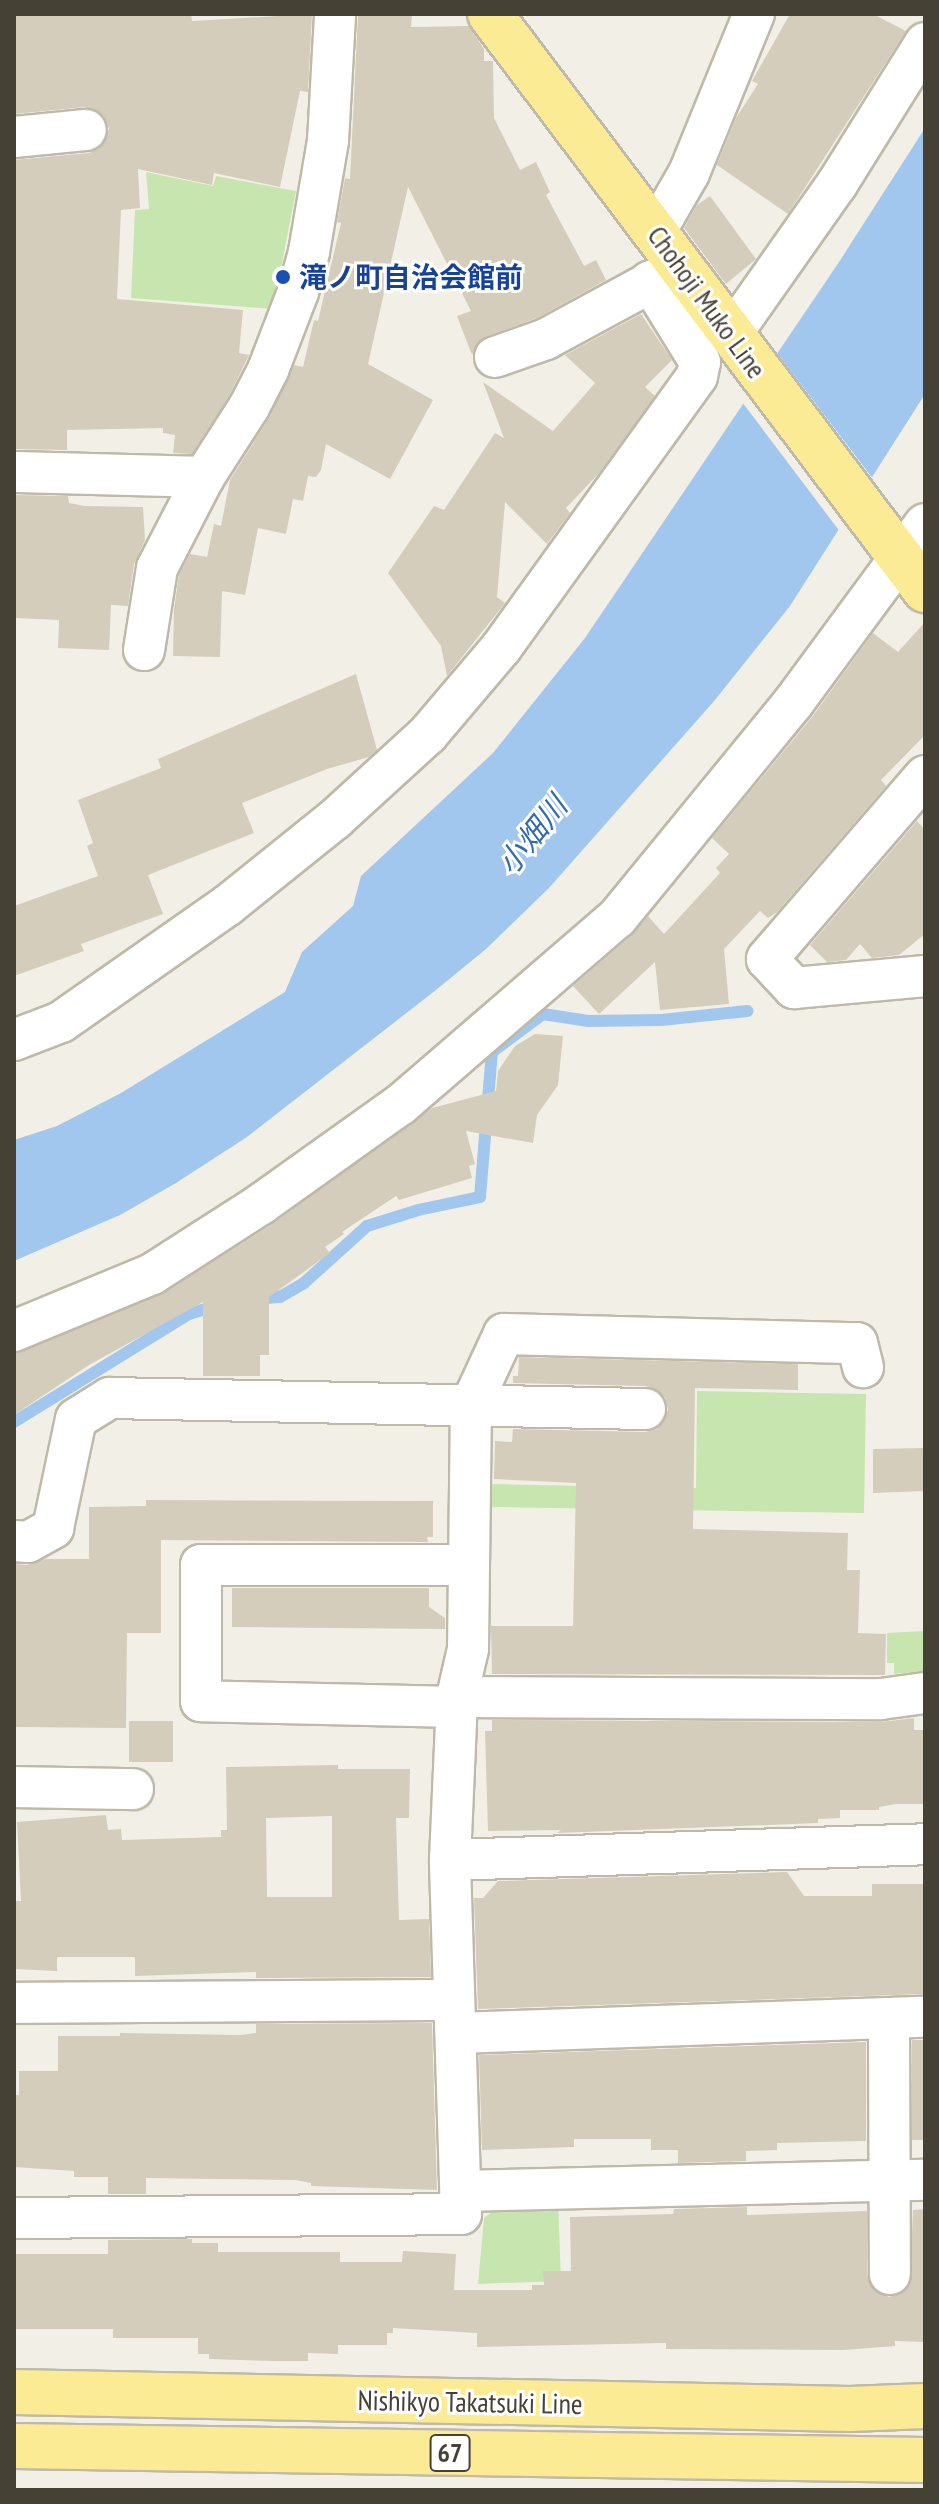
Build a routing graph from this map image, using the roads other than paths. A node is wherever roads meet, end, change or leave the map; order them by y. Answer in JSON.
{"nodes":[{"id":1,"x":335,"y":14,"type":"edge"},
{"id":2,"x":490,"y":14,"type":"edge"},
{"id":3,"x":754,"y":14,"type":"edge"},
{"id":4,"x":925,"y":43,"type":"edge"},
{"id":5,"x":86,"y":130,"type":"dead end"},
{"id":6,"x":14,"y":137,"type":"edge"},
{"id":7,"x":662,"y":260,"type":"junction"},
{"id":8,"x":730,"y":336,"type":"junction"},
{"id":9,"x":495,"y":357,"type":"dead end"},
{"id":10,"x":14,"y":472,"type":"edge"},
{"id":11,"x":204,"y":477,"type":"junction"},
{"id":12,"x":925,"y":524,"type":"edge"},
{"id":13,"x":913,"y":575,"type":"edge"},
{"id":14,"x":144,"y":650,"type":"dead end"},
{"id":15,"x":925,"y":776,"type":"edge"},
{"id":16,"x":925,"y":976,"type":"edge"},
{"id":17,"x":14,"y":1040,"type":"edge"},
{"id":18,"x":14,"y":1331,"type":"edge"},
{"id":19,"x":863,"y":1367,"type":"dead end"},
{"id":20,"x":471,"y":1405,"type":"junction"},
{"id":21,"x":645,"y":1409,"type":"dead end"},
{"id":22,"x":14,"y":1541,"type":"edge"},
{"id":23,"x":469,"y":1565,"type":"junction"},
{"id":24,"x":925,"y":1693,"type":"edge"},
{"id":25,"x":457,"y":1702,"type":"junction"},
{"id":26,"x":14,"y":1787,"type":"edge"},
{"id":27,"x":133,"y":1789,"type":"dead end"},
{"id":28,"x":925,"y":1844,"type":"edge"},
{"id":29,"x":450,"y":1860,"type":"junction"},
{"id":30,"x":14,"y":2003,"type":"edge"},
{"id":31,"x":455,"y":2016,"type":"junction"},
{"id":32,"x":907,"y":2017,"type":"edge"},
{"id":33,"x":907,"y":2181,"type":"edge"},
{"id":34,"x":461,"y":2191,"type":"junction"},
{"id":35,"x":14,"y":2218,"type":"edge"},
{"id":36,"x":890,"y":2274,"type":"dead end"},
{"id":37,"x":14,"y":2392,"type":"edge"},
{"id":38,"x":488,"y":2402,"type":"junction"},
{"id":39,"x":925,"y":2406,"type":"edge"},
{"id":40,"x":14,"y":2446,"type":"edge"},
{"id":41,"x":486,"y":2454,"type":"junction"},
{"id":42,"x":925,"y":2460,"type":"edge"}],
"edges":[{"from":1,"to":11,"type":"street"},
{"from":2,"to":7,"type":"main road","name":"Chohoji Muko Line"},
{"from":3,"to":7,"type":"street"},
{"from":4,"to":8,"type":"street"},
{"from":5,"to":6,"type":"street"},
{"from":7,"to":8,"type":"main road","name":"Chohoji Muko Line"},
{"from":7,"to":9,"type":"street"},
{"from":7,"to":17,"type":"street"},
{"from":8,"to":13,"type":"main road","name":"Chohoji Muko Line"},
{"from":10,"to":11,"type":"street"},
{"from":11,"to":14,"type":"street"},
{"from":12,"to":13,"type":"street"},
{"from":13,"to":18,"type":"street"},
{"from":15,"to":16,"type":"street"},
{"from":19,"to":20,"type":"street"},
{"from":20,"to":21,"type":"street"},
{"from":20,"to":22,"type":"street"},
{"from":20,"to":23,"type":"street"},
{"from":23,"to":25,"type":"street"},
{"from":23,"to":25,"type":"street"},
{"from":24,"to":25,"type":"street"},
{"from":25,"to":29,"type":"street"},
{"from":26,"to":27,"type":"street"},
{"from":28,"to":29,"type":"street"},
{"from":29,"to":31,"type":"street"},
{"from":30,"to":31,"type":"street"},
{"from":31,"to":32,"type":"street"},
{"from":31,"to":34,"type":"street"},
{"from":32,"to":33,"type":"street"},
{"from":33,"to":34,"type":"street"},
{"from":33,"to":36,"type":"street"},
{"from":34,"to":35,"type":"street"},
{"from":37,"to":38,"type":"main road","name":"Nishikyo Takatsuki Line","number":"67"},
{"from":38,"to":39,"type":"main road","name":"Nishikyo Takatsuki Line","number":"67"},
{"from":38,"to":41,"type":"main road"},
{"from":40,"to":41,"type":"main road","name":"Nishikyo Takatsuki Line","number":"67"},
{"from":41,"to":42,"type":"main road","name":"Nishikyo Takatsuki Line","number":"67"}]}
